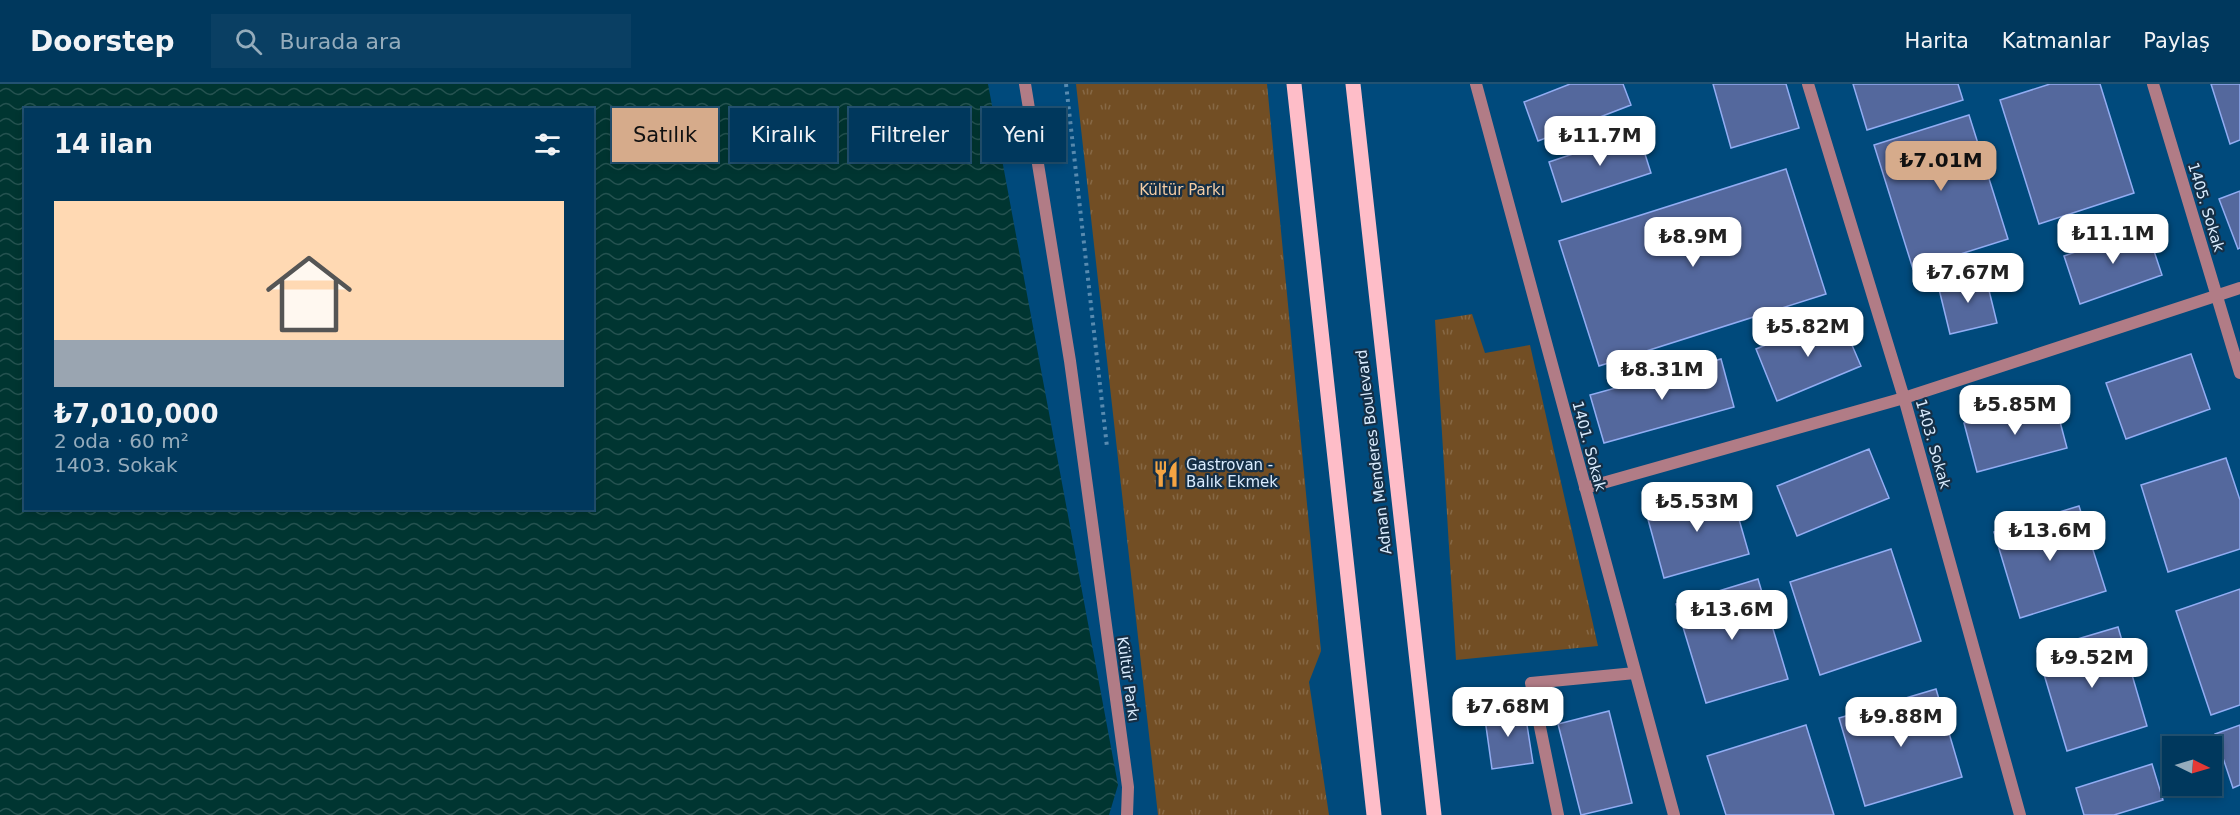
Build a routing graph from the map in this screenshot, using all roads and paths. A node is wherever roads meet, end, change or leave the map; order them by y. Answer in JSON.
{"nodes":[{"id":1,"x":1024,"y":84,"type":"edge"},
{"id":2,"x":1294,"y":84,"type":"edge"},
{"id":3,"x":1353,"y":84,"type":"edge"},
{"id":4,"x":1476,"y":84,"type":"edge"},
{"id":5,"x":1808,"y":84,"type":"edge"},
{"id":6,"x":2153,"y":84,"type":"edge"},
{"id":7,"x":2240,"y":288,"type":"edge"},
{"id":8,"x":2217,"y":295,"type":"junction"},
{"id":9,"x":2240,"y":373,"type":"edge"},
{"id":10,"x":1904,"y":398,"type":"junction"},
{"id":11,"x":1585,"y":488,"type":"junction"},
{"id":12,"x":1635,"y":673,"type":"junction"},
{"id":13,"x":1127,"y":815,"type":"edge"},
{"id":14,"x":1374,"y":815,"type":"edge"},
{"id":15,"x":1434,"y":815,"type":"edge"},
{"id":16,"x":1558,"y":815,"type":"edge"},
{"id":17,"x":1674,"y":815,"type":"edge"},
{"id":18,"x":2020,"y":815,"type":"edge"}],
"edges":[{"from":1,"to":13,"type":"street","name":"Kültür Parkı"},
{"from":2,"to":14,"type":"main road"},
{"from":3,"to":15,"type":"main road","name":"Adnan Menderes Boulevard"},
{"from":4,"to":11,"type":"street","name":"1401. Sokak"},
{"from":5,"to":10,"type":"street","name":"1403. Sokak"},
{"from":6,"to":8,"type":"street","name":"1405. Sokak"},
{"from":7,"to":8,"type":"street"},
{"from":8,"to":9,"type":"street","name":"1405. Sokak"},
{"from":8,"to":10,"type":"street"},
{"from":10,"to":11,"type":"street"},
{"from":10,"to":18,"type":"street","name":"1403. Sokak"},
{"from":11,"to":12,"type":"street","name":"1401. Sokak"},
{"from":12,"to":16,"type":"street"},
{"from":12,"to":17,"type":"street","name":"1401. Sokak"}]}
